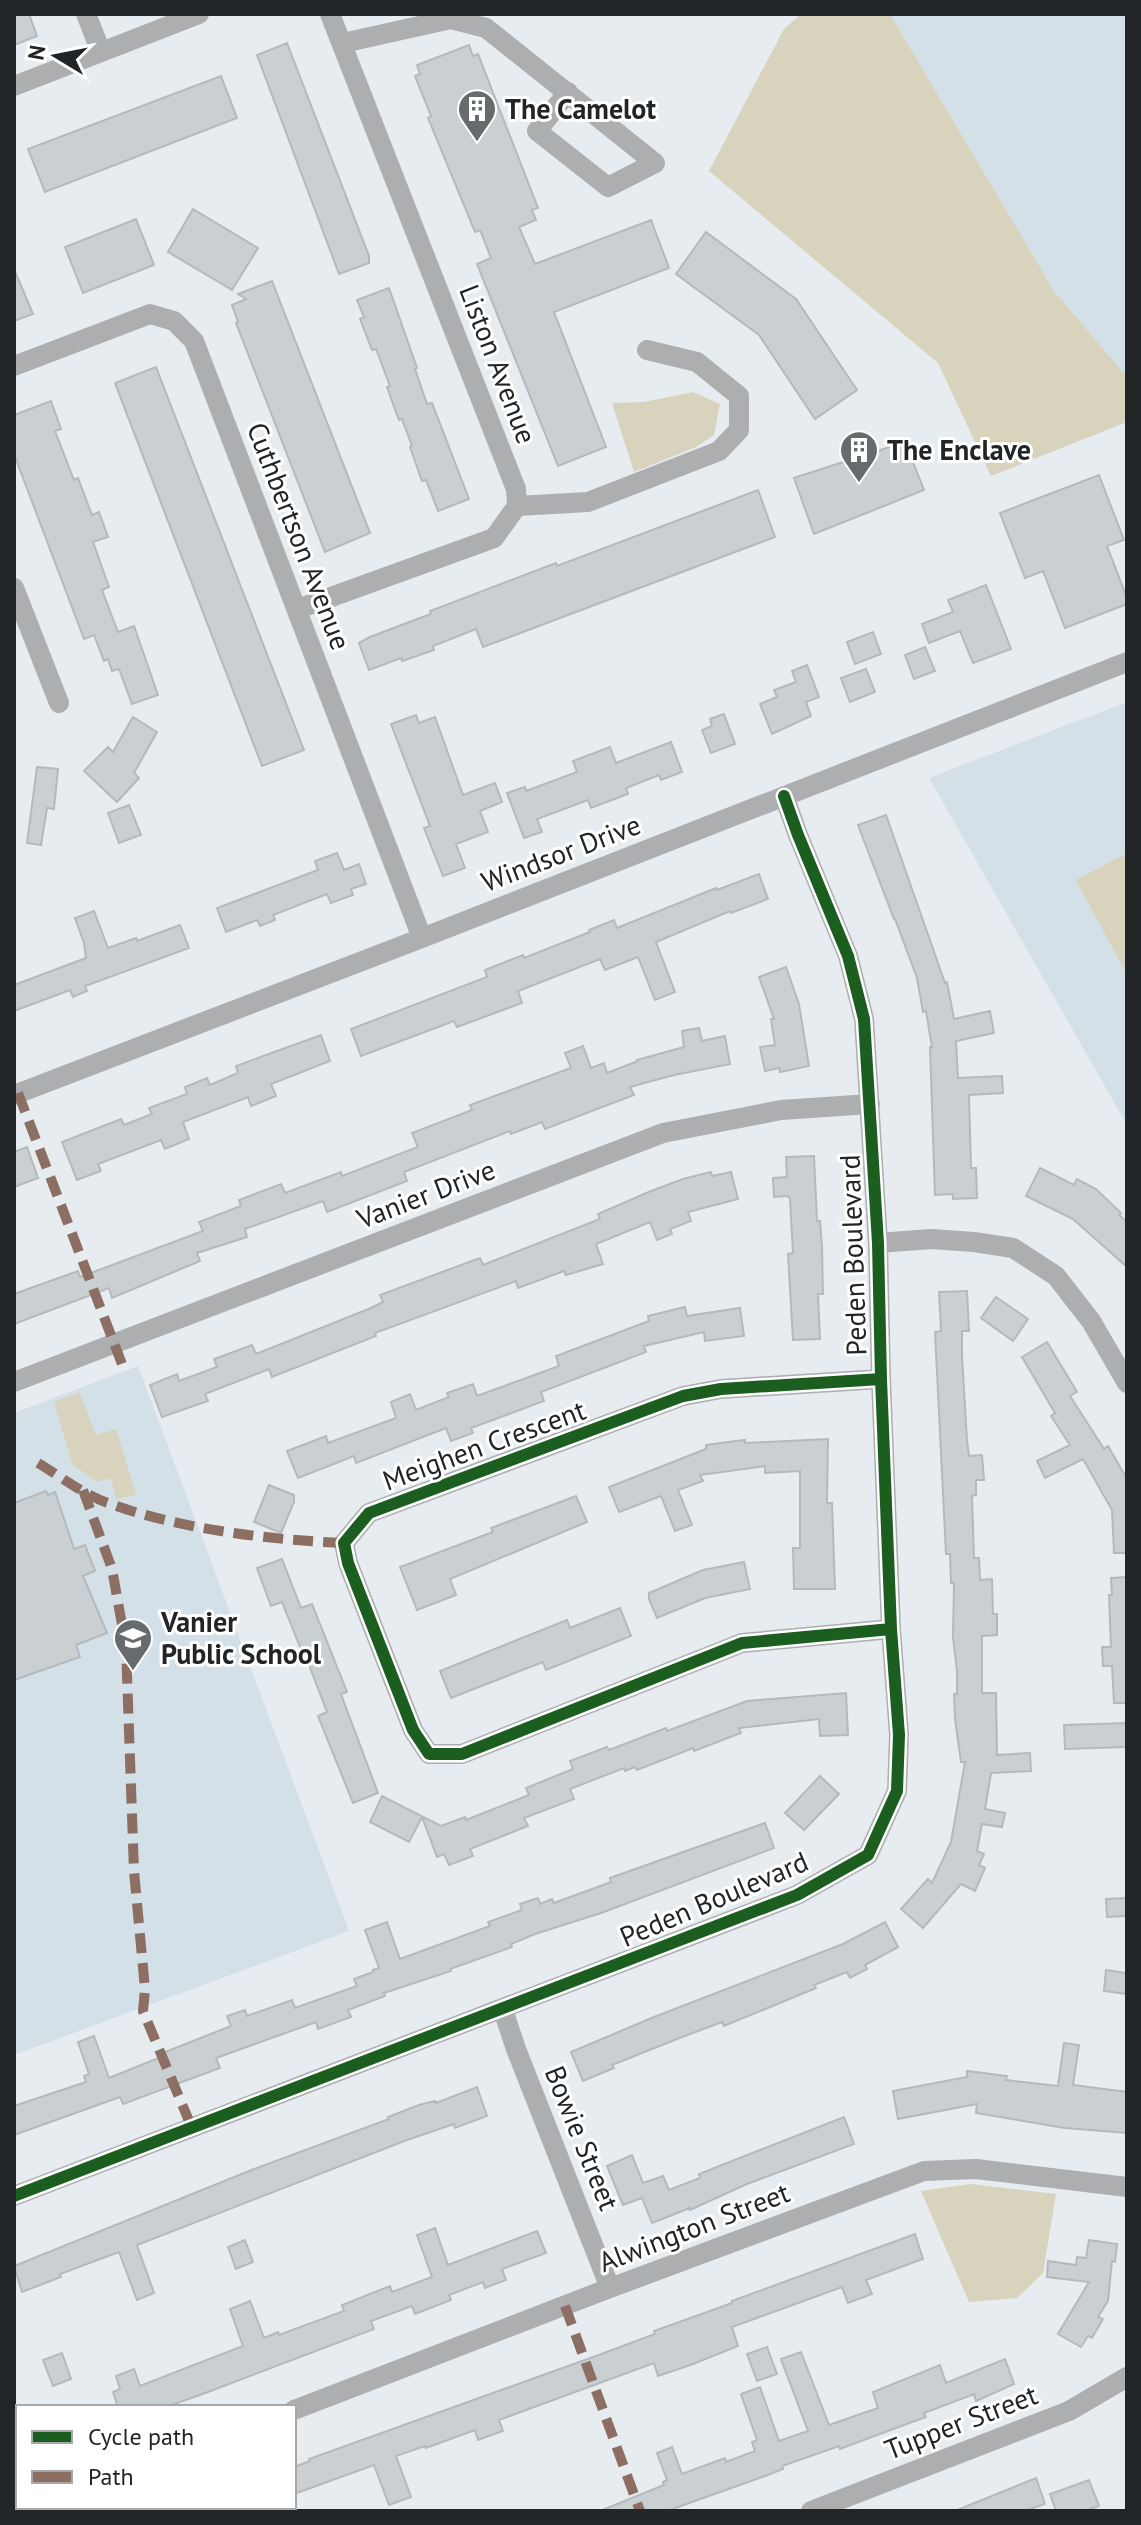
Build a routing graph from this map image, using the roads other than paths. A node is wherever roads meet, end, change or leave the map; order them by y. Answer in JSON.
{"nodes":[{"id":1,"x":86,"y":14,"type":"edge"},
{"id":2,"x":199,"y":14,"type":"edge"},
{"id":3,"x":330,"y":14,"type":"edge"},
{"id":4,"x":343,"y":43,"type":"junction"},
{"id":5,"x":101,"y":52,"type":"junction"},
{"id":6,"x":14,"y":86,"type":"edge"},
{"id":7,"x":568,"y":92,"type":"junction"},
{"id":8,"x":647,"y":350,"type":"dead end"},
{"id":9,"x":14,"y":366,"type":"edge"},
{"id":10,"x":517,"y":506,"type":"junction"},
{"id":11,"x":14,"y":588,"type":"edge"},
{"id":12,"x":298,"y":609,"type":"junction"},
{"id":13,"x":1127,"y":662,"type":"edge"},
{"id":14,"x":59,"y":703,"type":"dead end"},
{"id":15,"x":784,"y":796,"type":"junction"},
{"id":16,"x":422,"y":938,"type":"junction"},
{"id":17,"x":14,"y":1095,"type":"edge"},
{"id":18,"x":870,"y":1104,"type":"junction"},
{"id":19,"x":878,"y":1243,"type":"junction"},
{"id":20,"x":881,"y":1379,"type":"junction"},
{"id":21,"x":14,"y":1382,"type":"edge"},
{"id":22,"x":1127,"y":1383,"type":"edge"},
{"id":23,"x":891,"y":1629,"type":"junction"},
{"id":24,"x":503,"y":2010,"type":"junction"},
{"id":25,"x":1127,"y":2187,"type":"edge"},
{"id":26,"x":14,"y":2196,"type":"edge"},
{"id":27,"x":610,"y":2288,"type":"junction"},
{"id":28,"x":1127,"y":2377,"type":"edge"},
{"id":29,"x":296,"y":2409,"type":"edge"},
{"id":30,"x":811,"y":2511,"type":"edge"}],
"edges":[{"from":1,"to":5,"type":"street"},
{"from":2,"to":5,"type":"street"},
{"from":3,"to":4,"type":"street","name":"Liston Avenue"},
{"from":4,"to":7,"type":"street"},
{"from":4,"to":10,"type":"street","name":"Liston Avenue"},
{"from":5,"to":6,"type":"street"},
{"from":7,"to":7,"type":"street"},
{"from":8,"to":10,"type":"street"},
{"from":9,"to":12,"type":"street","name":"Cuthbertson Avenue"},
{"from":10,"to":12,"type":"street"},
{"from":11,"to":14,"type":"street"},
{"from":12,"to":16,"type":"street","name":"Cuthbertson Avenue"},
{"from":13,"to":15,"type":"street","name":"Windsor Drive"},
{"from":15,"to":16,"type":"street","name":"Windsor Drive"},
{"from":15,"to":18,"type":"street","name":"Peden Boulevard"},
{"from":16,"to":17,"type":"street","name":"Windsor Drive"},
{"from":18,"to":19,"type":"street","name":"Peden Boulevard"},
{"from":18,"to":21,"type":"street","name":"Vanier Drive"},
{"from":19,"to":20,"type":"street","name":"Peden Boulevard"},
{"from":19,"to":22,"type":"street"},
{"from":20,"to":23,"type":"street","name":"Peden Boulevard"},
{"from":20,"to":23,"type":"street","name":"Meighen Crescent"},
{"from":23,"to":24,"type":"street","name":"Peden Boulevard"},
{"from":24,"to":26,"type":"street","name":"Peden Boulevard"},
{"from":24,"to":27,"type":"street","name":"Bowie Street"},
{"from":25,"to":27,"type":"street","name":"Alwington Street"},
{"from":27,"to":29,"type":"street","name":"Alwington Street"},
{"from":28,"to":30,"type":"street","name":"Tupper Street"}]}
